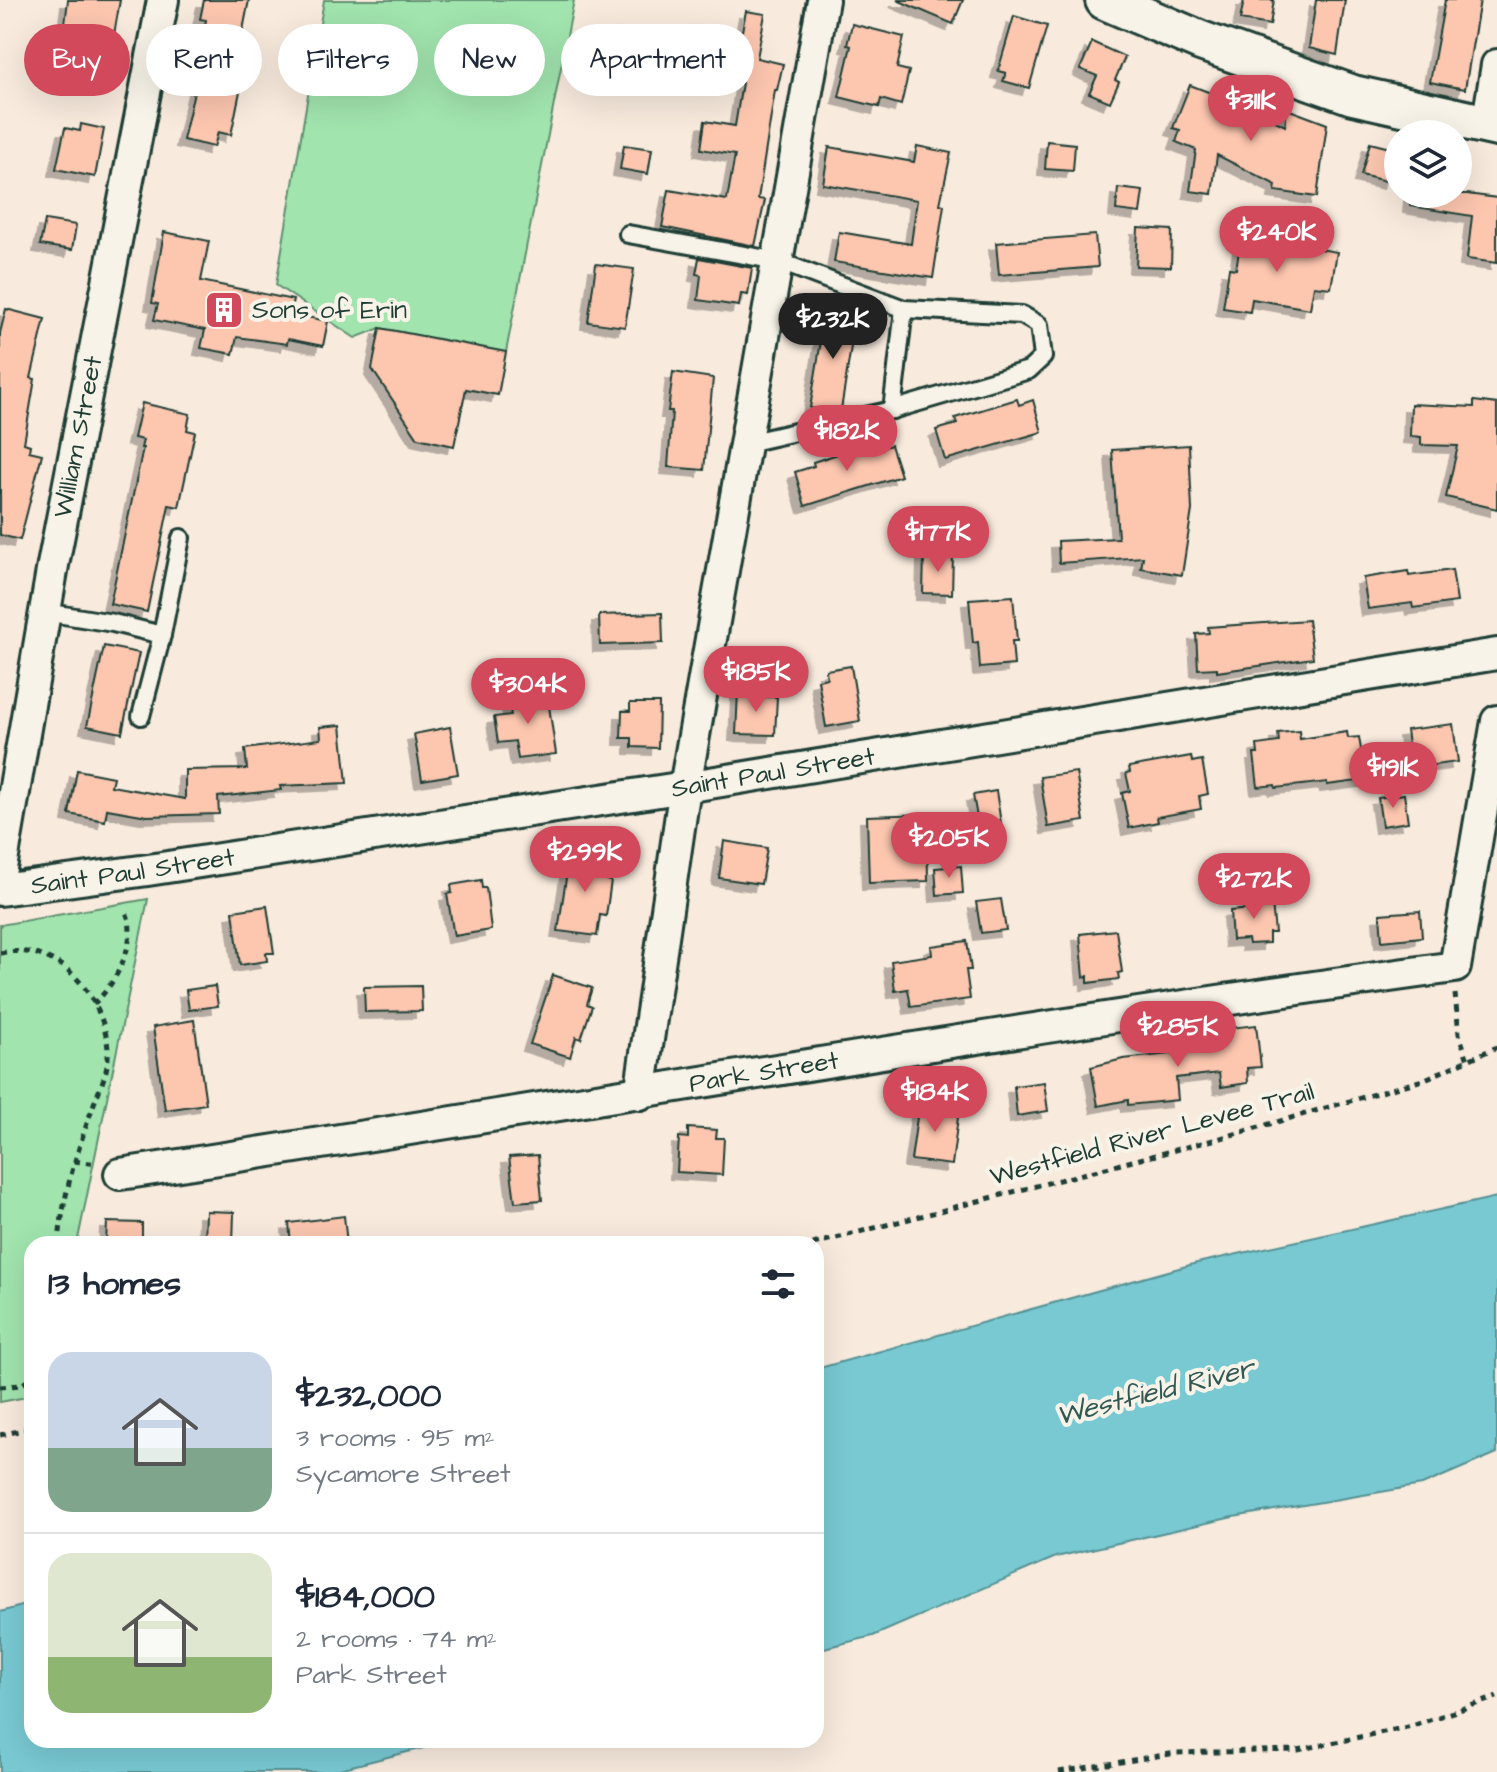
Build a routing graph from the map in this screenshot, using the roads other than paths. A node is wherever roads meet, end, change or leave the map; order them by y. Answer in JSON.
{"nodes":[{"id":1,"x":163,"y":0,"type":"edge"},
{"id":2,"x":823,"y":0,"type":"edge"},
{"id":3,"x":1105,"y":0,"type":"edge"},
{"id":4,"x":1497,"y":65,"type":"edge"},
{"id":5,"x":1492,"y":126,"type":"edge"},
{"id":6,"x":628,"y":234,"type":"dead end"},
{"id":7,"x":778,"y":261,"type":"junction"},
{"id":8,"x":904,"y":309,"type":"junction"},
{"id":9,"x":892,"y":410,"type":"junction"},
{"id":10,"x":747,"y":443,"type":"junction"},
{"id":11,"x":181,"y":538,"type":"dead end"},
{"id":12,"x":45,"y":612,"type":"junction"},
{"id":13,"x":162,"y":635,"type":"junction"},
{"id":14,"x":1497,"y":654,"type":"edge"},
{"id":15,"x":141,"y":716,"type":"dead end"},
{"id":16,"x":1497,"y":721,"type":"edge"},
{"id":17,"x":685,"y":787,"type":"junction"},
{"id":18,"x":0,"y":874,"type":"edge"},
{"id":19,"x":0,"y":890,"type":"edge"},
{"id":20,"x":640,"y":1094,"type":"junction"},
{"id":21,"x":120,"y":1174,"type":"dead end"}],
"edges":[{"from":1,"to":12,"type":"street","name":"William Street"},
{"from":2,"to":7,"type":"street"},
{"from":3,"to":5,"type":"street"},
{"from":4,"to":5,"type":"street"},
{"from":6,"to":7,"type":"lane"},
{"from":7,"to":8,"type":"lane"},
{"from":7,"to":10,"type":"street"},
{"from":8,"to":9,"type":"lane"},
{"from":8,"to":9,"type":"lane"},
{"from":9,"to":10,"type":"lane"},
{"from":10,"to":17,"type":"street"},
{"from":11,"to":13,"type":"lane"},
{"from":12,"to":13,"type":"lane"},
{"from":12,"to":18,"type":"street","name":"William Street"},
{"from":13,"to":15,"type":"lane"},
{"from":14,"to":17,"type":"street","name":"Saint Paul Street"},
{"from":16,"to":20,"type":"street","name":"Park Street"},
{"from":17,"to":19,"type":"street","name":"Saint Paul Street"},
{"from":17,"to":20,"type":"street"},
{"from":20,"to":21,"type":"street","name":"Park Street"}]}
